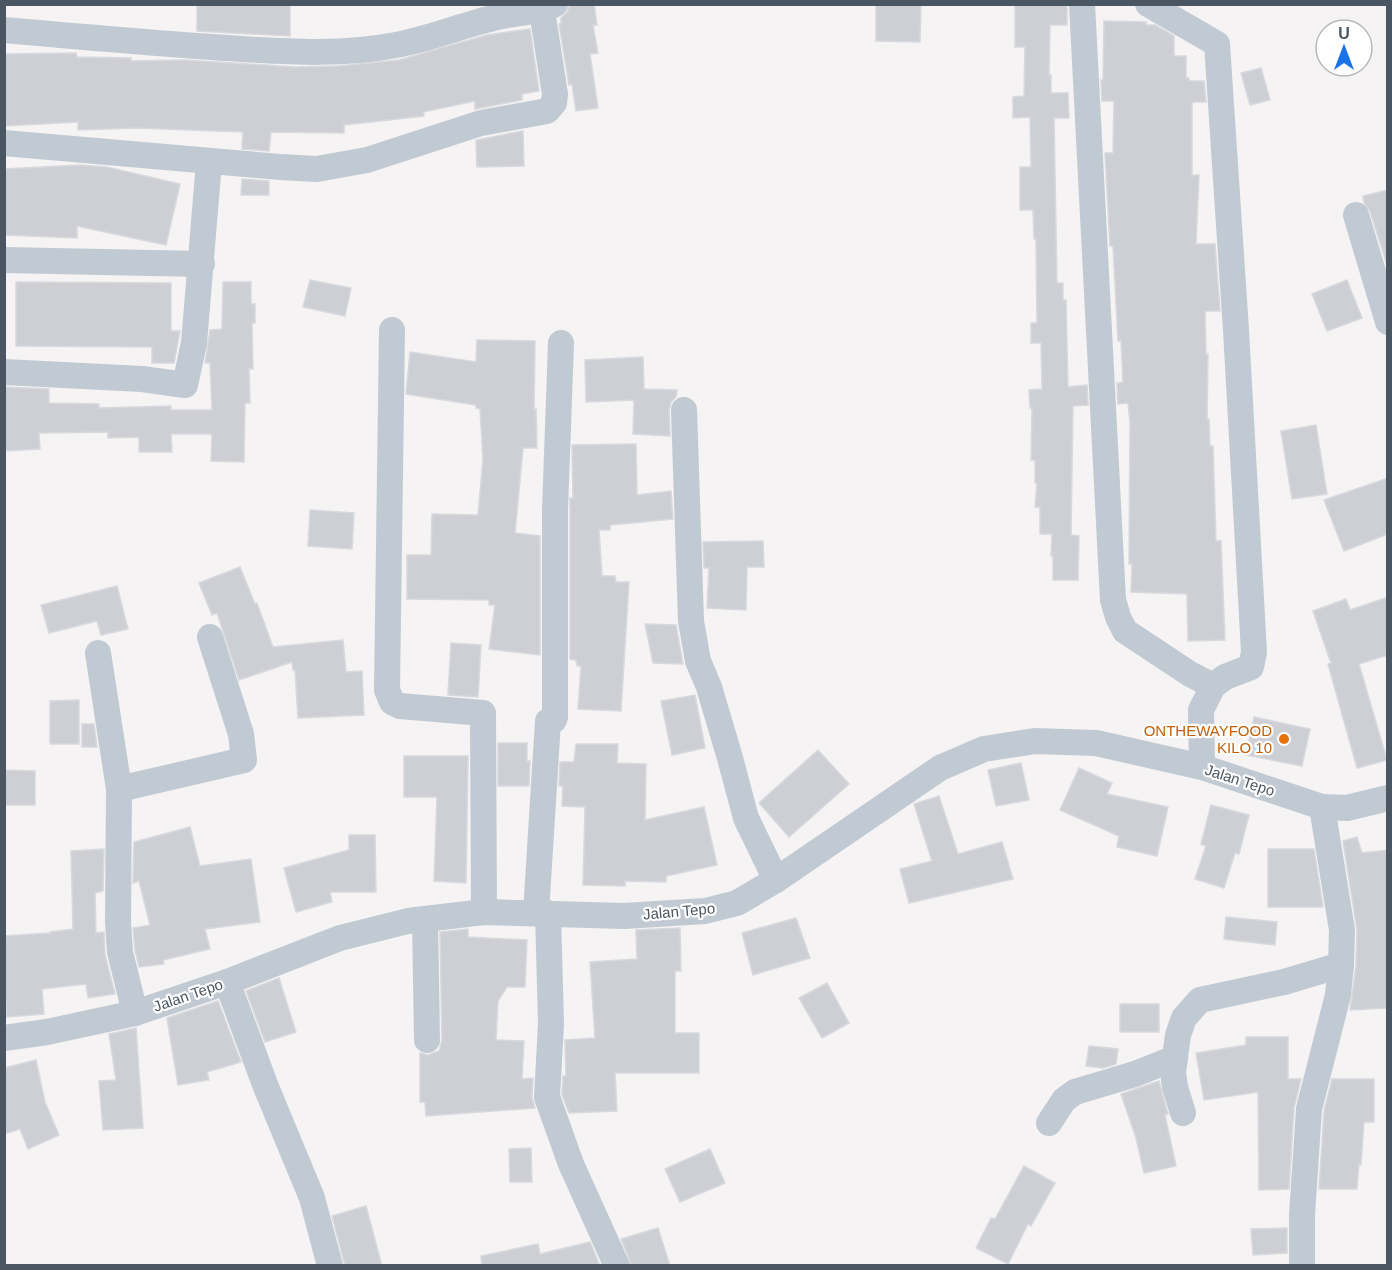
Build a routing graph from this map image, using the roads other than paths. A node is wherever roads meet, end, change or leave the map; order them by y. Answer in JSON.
{"nodes":[{"id":1,"x":1082,"y":4,"type":"edge"},
{"id":2,"x":1148,"y":4,"type":"edge"},
{"id":3,"x":548,"y":8,"type":"edge"},
{"id":4,"x":4,"y":30,"type":"edge"},
{"id":5,"x":4,"y":143,"type":"edge"},
{"id":6,"x":209,"y":162,"type":"junction"},
{"id":7,"x":1356,"y":215,"type":"dead end"},
{"id":8,"x":4,"y":260,"type":"edge"},
{"id":9,"x":202,"y":264,"type":"junction"},
{"id":10,"x":1388,"y":322,"type":"edge"},
{"id":11,"x":392,"y":330,"type":"dead end"},
{"id":12,"x":561,"y":343,"type":"dead end"},
{"id":13,"x":4,"y":372,"type":"edge"},
{"id":14,"x":684,"y":410,"type":"dead end"},
{"id":15,"x":210,"y":637,"type":"dead end"},
{"id":16,"x":98,"y":653,"type":"dead end"},
{"id":17,"x":1213,"y":686,"type":"junction"},
{"id":18,"x":1202,"y":767,"type":"junction"},
{"id":19,"x":119,"y":789,"type":"junction"},
{"id":20,"x":1388,"y":798,"type":"edge"},
{"id":21,"x":1322,"y":807,"type":"junction"},
{"id":22,"x":776,"y":880,"type":"junction"},
{"id":23,"x":484,"y":912,"type":"junction"},
{"id":24,"x":542,"y":913,"type":"junction"},
{"id":25,"x":425,"y":919,"type":"junction"},
{"id":26,"x":1341,"y":966,"type":"junction"},
{"id":27,"x":227,"y":982,"type":"junction"},
{"id":28,"x":135,"y":1013,"type":"junction"},
{"id":29,"x":4,"y":1038,"type":"edge"},
{"id":30,"x":427,"y":1040,"type":"dead end"},
{"id":31,"x":1175,"y":1058,"type":"junction"},
{"id":32,"x":1183,"y":1113,"type":"dead end"},
{"id":33,"x":1049,"y":1123,"type":"dead end"},
{"id":34,"x":330,"y":1266,"type":"edge"},
{"id":35,"x":617,"y":1266,"type":"edge"},
{"id":36,"x":1302,"y":1266,"type":"edge"}],
"edges":[{"from":1,"to":17,"type":"street"},
{"from":2,"to":17,"type":"street"},
{"from":3,"to":4,"type":"street"},
{"from":3,"to":6,"type":"street"},
{"from":5,"to":6,"type":"street"},
{"from":6,"to":9,"type":"street"},
{"from":7,"to":10,"type":"street"},
{"from":8,"to":9,"type":"street"},
{"from":9,"to":13,"type":"street"},
{"from":11,"to":23,"type":"street"},
{"from":12,"to":24,"type":"street"},
{"from":14,"to":22,"type":"street"},
{"from":15,"to":19,"type":"street"},
{"from":16,"to":19,"type":"street"},
{"from":17,"to":18,"type":"street"},
{"from":18,"to":21,"type":"street","name":"Jalan Tepo"},
{"from":18,"to":22,"type":"street","name":"Jalan Tepo"},
{"from":19,"to":28,"type":"street"},
{"from":20,"to":21,"type":"street","name":"Jalan Tepo"},
{"from":21,"to":26,"type":"street"},
{"from":22,"to":24,"type":"street","name":"Jalan Tepo"},
{"from":23,"to":24,"type":"street","name":"Jalan Tepo"},
{"from":23,"to":25,"type":"street","name":"Jalan Tepo"},
{"from":24,"to":35,"type":"street"},
{"from":25,"to":27,"type":"street","name":"Jalan Tepo"},
{"from":25,"to":30,"type":"street"},
{"from":26,"to":31,"type":"street"},
{"from":26,"to":36,"type":"street"},
{"from":27,"to":28,"type":"street","name":"Jalan Tepo"},
{"from":27,"to":34,"type":"street"},
{"from":28,"to":29,"type":"street","name":"Jalan Tepo"},
{"from":31,"to":32,"type":"street"},
{"from":31,"to":33,"type":"street"}]}
